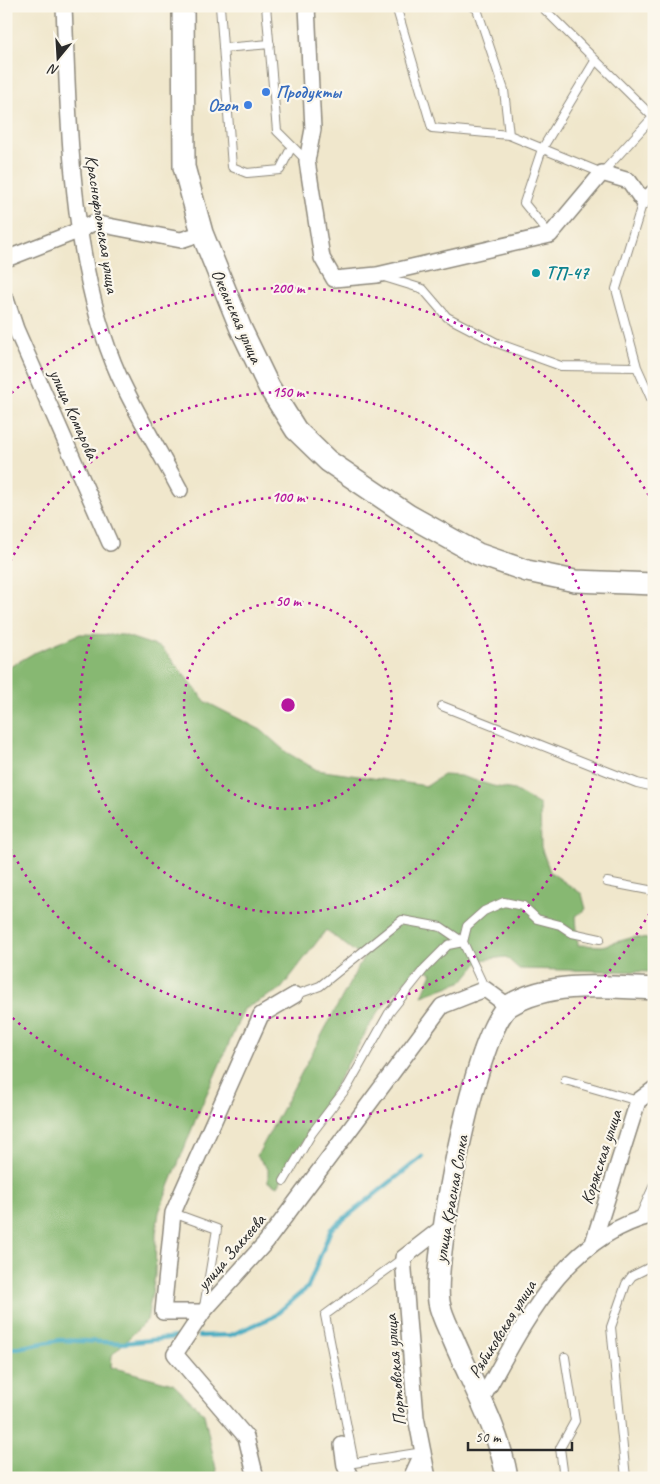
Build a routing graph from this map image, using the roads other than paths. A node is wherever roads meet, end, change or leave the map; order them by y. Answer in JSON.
{"nodes":[{"id":1,"x":64,"y":6,"type":"edge"},
{"id":2,"x":183,"y":6,"type":"edge"},
{"id":3,"x":220,"y":6,"type":"edge"},
{"id":4,"x":266,"y":6,"type":"edge"},
{"id":5,"x":307,"y":6,"type":"edge"},
{"id":6,"x":396,"y":6,"type":"edge"},
{"id":7,"x":472,"y":6,"type":"edge"},
{"id":8,"x":541,"y":6,"type":"edge"},
{"id":9,"x":270,"y":44,"type":"junction"},
{"id":10,"x":223,"y":48,"type":"junction"},
{"id":11,"x":595,"y":61,"type":"junction"},
{"id":12,"x":654,"y":116,"type":"edge"},
{"id":13,"x":509,"y":135,"type":"junction"},
{"id":14,"x":292,"y":146,"type":"junction"},
{"id":15,"x":542,"y":149,"type":"junction"},
{"id":16,"x":307,"y":161,"type":"junction"},
{"id":17,"x":602,"y":173,"type":"junction"},
{"id":18,"x":649,"y":196,"type":"edge"},
{"id":19,"x":80,"y":230,"type":"junction"},
{"id":20,"x":202,"y":233,"type":"junction"},
{"id":21,"x":550,"y":235,"type":"junction"},
{"id":22,"x":6,"y":260,"type":"edge"},
{"id":23,"x":377,"y":275,"type":"junction"},
{"id":24,"x":6,"y":299,"type":"edge"},
{"id":25,"x":637,"y":367,"type":"junction"},
{"id":26,"x":654,"y":405,"type":"edge"},
{"id":27,"x":180,"y":490,"type":"dead end"},
{"id":28,"x":110,"y":542,"type":"dead end"},
{"id":29,"x":654,"y":584,"type":"edge"},
{"id":30,"x":442,"y":706,"type":"dead end"},
{"id":31,"x":654,"y":787,"type":"edge"},
{"id":32,"x":608,"y":882,"type":"dead end"},
{"id":33,"x":654,"y":891,"type":"edge"},
{"id":34,"x":600,"y":939,"type":"dead end"},
{"id":35,"x":463,"y":942,"type":"junction"},
{"id":36,"x":485,"y":988,"type":"junction"},
{"id":37,"x":654,"y":989,"type":"edge"},
{"id":38,"x":295,"y":995,"type":"joint"},
{"id":39,"x":508,"y":1006,"type":"junction"},
{"id":40,"x":565,"y":1080,"type":"dead end"},
{"id":41,"x":654,"y":1089,"type":"edge"},
{"id":42,"x":638,"y":1101,"type":"junction"},
{"id":43,"x":284,"y":1181,"type":"dead end"},
{"id":44,"x":654,"y":1185,"type":"edge"},
{"id":45,"x":173,"y":1213,"type":"junction"},
{"id":46,"x":647,"y":1216,"type":"edge"},
{"id":47,"x":443,"y":1227,"type":"junction"},
{"id":48,"x":594,"y":1243,"type":"junction"},
{"id":49,"x":403,"y":1258,"type":"junction"},
{"id":50,"x":654,"y":1265,"type":"edge"},
{"id":51,"x":203,"y":1312,"type":"junction"},
{"id":52,"x":565,"y":1357,"type":"dead end"},
{"id":53,"x":482,"y":1399,"type":"junction"},
{"id":54,"x":342,"y":1445,"type":"dead end"},
{"id":55,"x":423,"y":1452,"type":"junction"},
{"id":56,"x":256,"y":1478,"type":"edge"},
{"id":57,"x":350,"y":1478,"type":"edge"},
{"id":58,"x":411,"y":1478,"type":"edge"},
{"id":59,"x":428,"y":1478,"type":"edge"},
{"id":60,"x":507,"y":1478,"type":"edge"},
{"id":61,"x":564,"y":1478,"type":"edge"},
{"id":62,"x":626,"y":1478,"type":"edge"}],
"edges":[{"from":1,"to":19,"type":"street","name":"Краснофлотская улица"},
{"from":2,"to":20,"type":"main road","name":"Океанская улица"},
{"from":3,"to":10,"type":"lane"},
{"from":4,"to":9,"type":"lane"},
{"from":5,"to":16,"type":"street"},
{"from":6,"to":13,"type":"lane"},
{"from":7,"to":13,"type":"lane"},
{"from":8,"to":11,"type":"lane"},
{"from":9,"to":10,"type":"lane"},
{"from":9,"to":14,"type":"lane"},
{"from":10,"to":14,"type":"lane"},
{"from":11,"to":12,"type":"lane"},
{"from":11,"to":15,"type":"lane"},
{"from":12,"to":17,"type":"lane"},
{"from":13,"to":15,"type":"lane"},
{"from":14,"to":16,"type":"lane"},
{"from":15,"to":17,"type":"lane"},
{"from":15,"to":21,"type":"lane"},
{"from":16,"to":23,"type":"street"},
{"from":17,"to":18,"type":"street"},
{"from":17,"to":21,"type":"street"},
{"from":18,"to":25,"type":"lane"},
{"from":19,"to":20,"type":"street"},
{"from":19,"to":22,"type":"street"},
{"from":19,"to":27,"type":"street","name":"Краснофлотская улица"},
{"from":20,"to":29,"type":"main road","name":"Океанская улица"},
{"from":21,"to":23,"type":"street"},
{"from":23,"to":25,"type":"lane"},
{"from":24,"to":28,"type":"street","name":"улица Комарова"},
{"from":25,"to":26,"type":"lane"},
{"from":30,"to":31,"type":"lane"},
{"from":32,"to":33,"type":"lane"},
{"from":34,"to":35,"type":"lane"},
{"from":35,"to":36,"type":"lane"},
{"from":35,"to":38,"type":"lane"},
{"from":35,"to":43,"type":"lane"},
{"from":36,"to":39,"type":"street"},
{"from":36,"to":51,"type":"street","name":"улица Закхеева"},
{"from":37,"to":39,"type":"main road"},
{"from":38,"to":45,"type":"street","name":"улица Закхеева"},
{"from":39,"to":47,"type":"main road","name":"улица Красная Сопка"},
{"from":40,"to":42,"type":"lane"},
{"from":41,"to":42,"type":"street","name":"Корякская улица"},
{"from":42,"to":48,"type":"street","name":"Корякская улица"},
{"from":44,"to":46,"type":"lane"},
{"from":45,"to":51,"type":"lane"},
{"from":45,"to":51,"type":"street","name":"улица Закхеева"},
{"from":46,"to":48,"type":"street","name":"Рябиковская улица"},
{"from":47,"to":49,"type":"street"},
{"from":47,"to":53,"type":"main road","name":"улица Красная Сопка"},
{"from":48,"to":53,"type":"street","name":"Рябиковская улица"},
{"from":49,"to":55,"type":"street","name":"Портовская улица"},
{"from":49,"to":55,"type":"lane"},
{"from":50,"to":62,"type":"lane"},
{"from":51,"to":56,"type":"street"},
{"from":52,"to":61,"type":"lane"},
{"from":53,"to":60,"type":"main road","name":"улица Красная Сопка"},
{"from":54,"to":57,"type":"street"},
{"from":55,"to":58,"type":"street"},
{"from":55,"to":59,"type":"street","name":"Портовская улица"}]}
